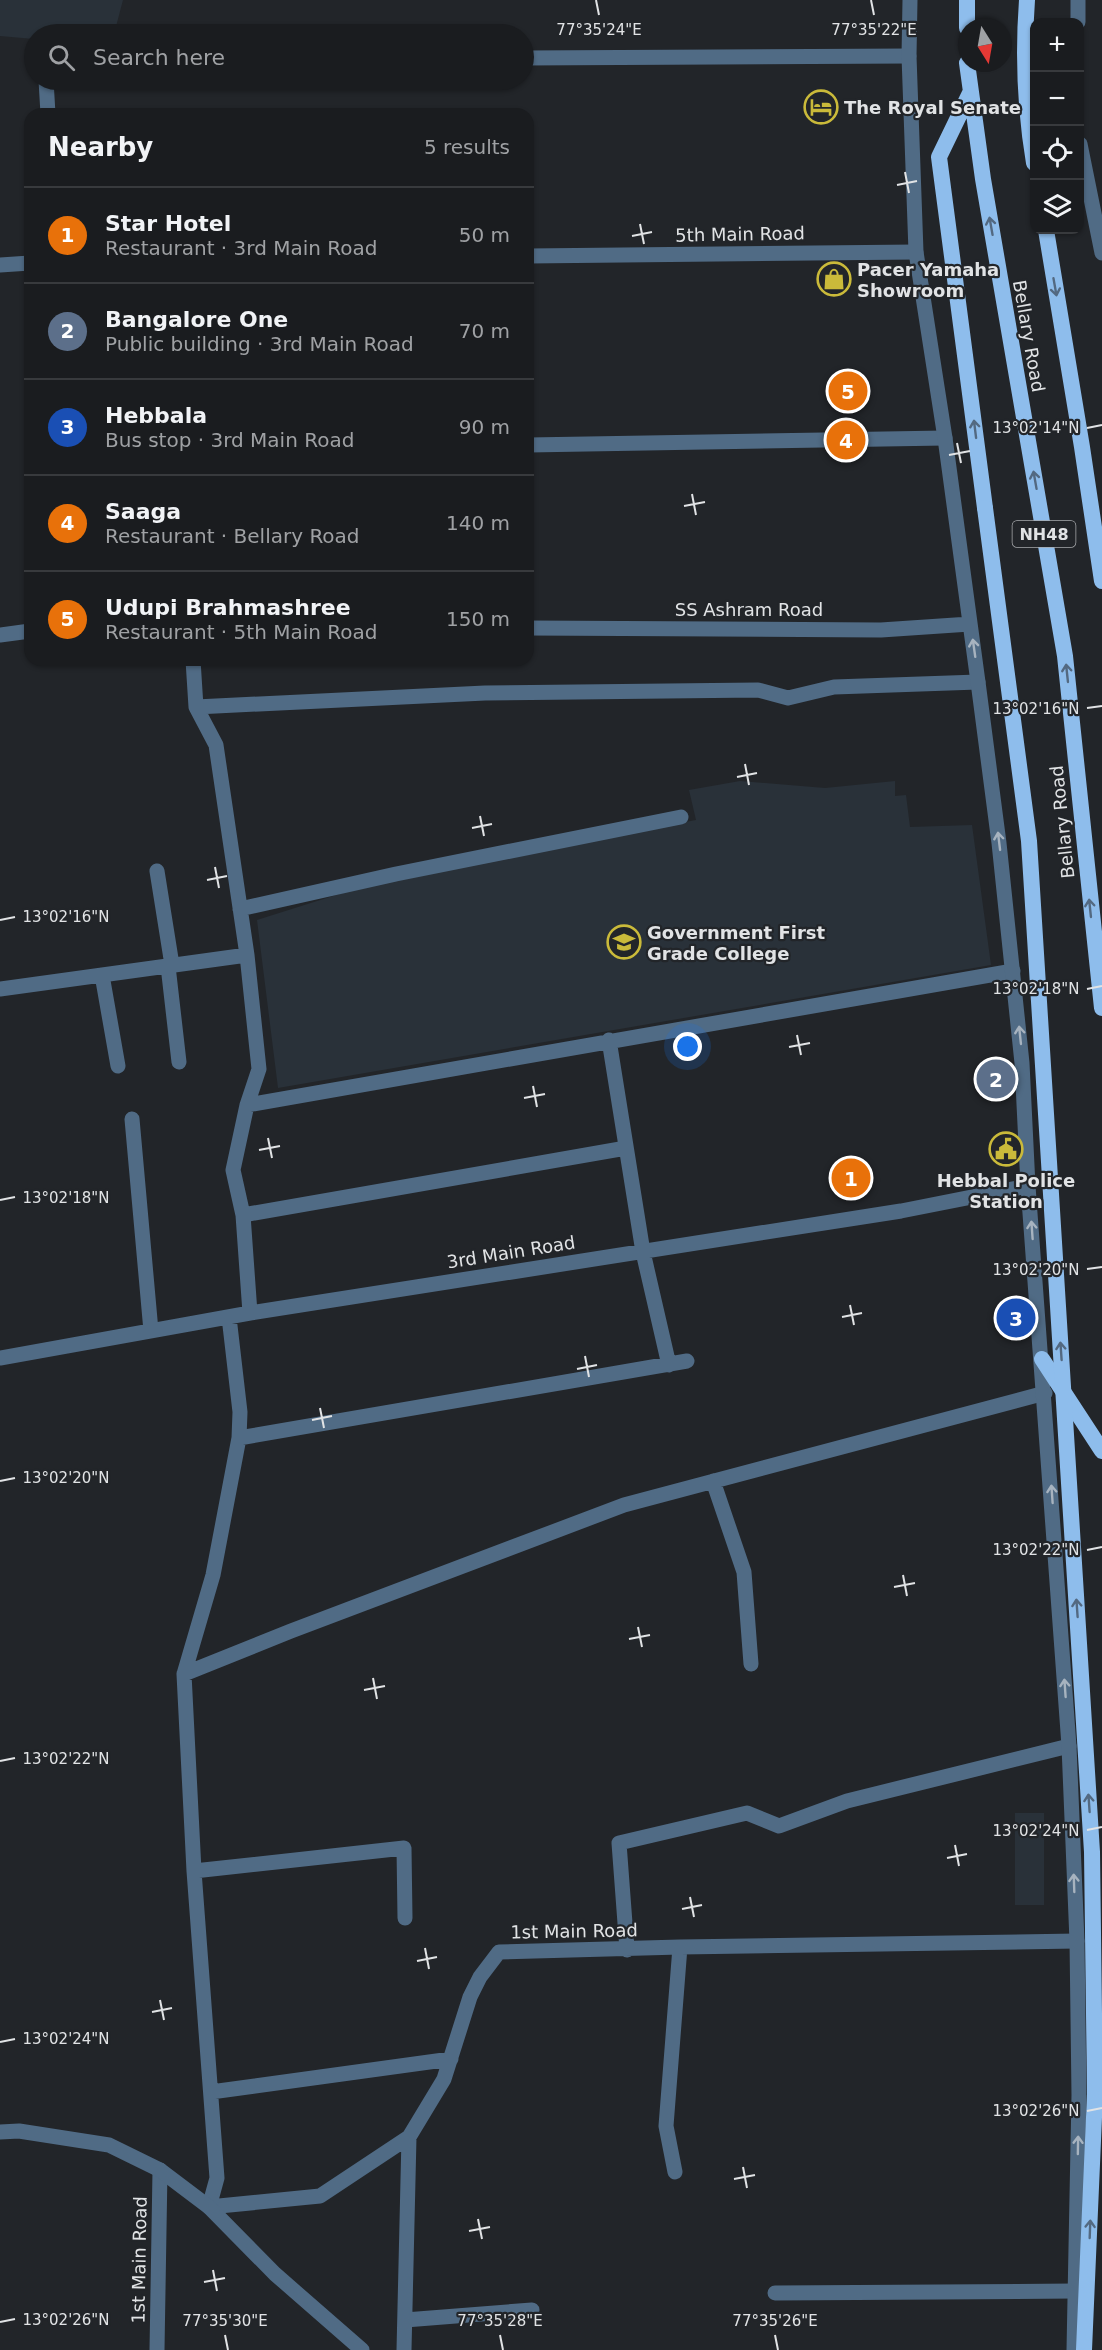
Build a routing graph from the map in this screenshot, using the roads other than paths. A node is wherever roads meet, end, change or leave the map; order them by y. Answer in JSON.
{"nodes":[{"id":1,"x":910,"y":0,"type":"edge"},
{"id":2,"x":967,"y":0,"type":"edge"},
{"id":3,"x":1027,"y":0,"type":"edge"},
{"id":4,"x":1078,"y":0,"type":"edge"},
{"id":5,"x":967,"y":18,"type":"edge"},
{"id":6,"x":1078,"y":18,"type":"edge"},
{"id":7,"x":909,"y":56,"type":"junction"},
{"id":8,"x":534,"y":58,"type":"edge"},
{"id":9,"x":969,"y":72,"type":"edge"},
{"id":10,"x":47,"y":90,"type":"edge"},
{"id":11,"x":970,"y":93,"type":"junction"},
{"id":12,"x":48,"y":108,"type":"edge"},
{"id":13,"x":1030,"y":136,"type":"edge"},
{"id":14,"x":1084,"y":164,"type":"edge"},
{"id":15,"x":1047,"y":234,"type":"edge"},
{"id":16,"x":916,"y":252,"type":"junction"},
{"id":17,"x":1102,"y":254,"type":"edge"},
{"id":18,"x":534,"y":256,"type":"edge"},
{"id":19,"x":24,"y":263,"type":"edge"},
{"id":20,"x":0,"y":265,"type":"edge"},
{"id":21,"x":945,"y":438,"type":"junction"},
{"id":22,"x":534,"y":445,"type":"edge"},
{"id":23,"x":1102,"y":581,"type":"edge"},
{"id":24,"x":970,"y":624,"type":"junction"},
{"id":25,"x":534,"y":628,"type":"edge"},
{"id":26,"x":24,"y":632,"type":"edge"},
{"id":27,"x":0,"y":635,"type":"edge"},
{"id":28,"x":193,"y":666,"type":"edge"},
{"id":29,"x":978,"y":682,"type":"junction"},
{"id":30,"x":196,"y":707,"type":"junction"},
{"id":31,"x":681,"y":817,"type":"dead end"},
{"id":32,"x":157,"y":871,"type":"dead end"},
{"id":33,"x":240,"y":909,"type":"junction"},
{"id":34,"x":247,"y":955,"type":"junction"},
{"id":35,"x":170,"y":965,"type":"junction"},
{"id":36,"x":1013,"y":971,"type":"junction"},
{"id":37,"x":102,"y":975,"type":"junction"},
{"id":38,"x":0,"y":989,"type":"edge"},
{"id":39,"x":1102,"y":1008,"type":"edge"},
{"id":40,"x":609,"y":1040,"type":"junction"},
{"id":41,"x":179,"y":1062,"type":"dead end"},
{"id":42,"x":118,"y":1066,"type":"dead end"},
{"id":43,"x":247,"y":1105,"type":"junction"},
{"id":44,"x":132,"y":1119,"type":"dead end"},
{"id":45,"x":626,"y":1148,"type":"junction"},
{"id":46,"x":1028,"y":1186,"type":"junction"},
{"id":47,"x":243,"y":1215,"type":"junction"},
{"id":48,"x":643,"y":1252,"type":"junction"},
{"id":49,"x":250,"y":1313,"type":"junction"},
{"id":50,"x":229,"y":1317,"type":"junction"},
{"id":51,"x":151,"y":1331,"type":"junction"},
{"id":52,"x":0,"y":1358,"type":"edge"},
{"id":53,"x":1042,"y":1359,"type":"junction"},
{"id":54,"x":687,"y":1361,"type":"dead end"},
{"id":55,"x":669,"y":1365,"type":"junction"},
{"id":56,"x":1045,"y":1393,"type":"junction"},
{"id":57,"x":239,"y":1438,"type":"junction"},
{"id":58,"x":1102,"y":1451,"type":"edge"},
{"id":59,"x":713,"y":1481,"type":"junction"},
{"id":60,"x":751,"y":1664,"type":"dead end"},
{"id":61,"x":184,"y":1674,"type":"junction"},
{"id":62,"x":1069,"y":1746,"type":"junction"},
{"id":63,"x":194,"y":1871,"type":"junction"},
{"id":64,"x":405,"y":1918,"type":"dead end"},
{"id":65,"x":1077,"y":1941,"type":"junction"},
{"id":66,"x":680,"y":1947,"type":"junction"},
{"id":67,"x":627,"y":1950,"type":"junction"},
{"id":68,"x":451,"y":2060,"type":"junction"},
{"id":69,"x":211,"y":2092,"type":"junction"},
{"id":70,"x":0,"y":2132,"type":"edge"},
{"id":71,"x":409,"y":2137,"type":"junction"},
{"id":72,"x":160,"y":2170,"type":"junction"},
{"id":73,"x":675,"y":2172,"type":"dead end"},
{"id":74,"x":209,"y":2207,"type":"junction"},
{"id":75,"x":1075,"y":2291,"type":"junction"},
{"id":76,"x":775,"y":2293,"type":"dead end"},
{"id":77,"x":532,"y":2310,"type":"dead end"},
{"id":78,"x":405,"y":2320,"type":"junction"},
{"id":79,"x":157,"y":2350,"type":"edge"},
{"id":80,"x":362,"y":2350,"type":"edge"},
{"id":81,"x":404,"y":2350,"type":"edge"},
{"id":82,"x":1074,"y":2350,"type":"edge"},
{"id":83,"x":1084,"y":2350,"type":"edge"}],
"edges":[{"from":1,"to":7,"type":"street"},
{"from":2,"to":5,"type":"highway"},
{"from":3,"to":13,"type":"highway"},
{"from":4,"to":6,"type":"street"},
{"from":7,"to":8,"type":"street"},
{"from":7,"to":16,"type":"street"},
{"from":9,"to":11,"type":"highway","name":"Bellary Road","number":"NH48"},
{"from":10,"to":12,"type":"street"},
{"from":39,"to":11,"type":"highway","name":"Bellary Road","number":"NH48","one_way":true},
{"from":83,"to":11,"type":"highway","one_way":true,"bridge":true},
{"from":14,"to":17,"type":"street"},
{"from":15,"to":23,"type":"highway","name":"Bellary Road","number":"NH48","one_way":true},
{"from":16,"to":18,"type":"street","name":"5th Main Road"},
{"from":16,"to":21,"type":"street"},
{"from":19,"to":20,"type":"street"},
{"from":21,"to":22,"type":"street"},
{"from":21,"to":24,"type":"street"},
{"from":24,"to":25,"type":"street","name":"SS Ashram Road"},
{"from":29,"to":24,"type":"street","one_way":true},
{"from":26,"to":27,"type":"street"},
{"from":28,"to":30,"type":"street"},
{"from":29,"to":30,"type":"street"},
{"from":36,"to":29,"type":"street","one_way":true},
{"from":30,"to":33,"type":"street"},
{"from":31,"to":33,"type":"street"},
{"from":32,"to":35,"type":"street"},
{"from":33,"to":34,"type":"street"},
{"from":34,"to":35,"type":"street"},
{"from":34,"to":43,"type":"street"},
{"from":35,"to":37,"type":"street"},
{"from":35,"to":41,"type":"street"},
{"from":36,"to":40,"type":"street"},
{"from":46,"to":36,"type":"street","one_way":true},
{"from":37,"to":38,"type":"street"},
{"from":37,"to":42,"type":"street"},
{"from":40,"to":43,"type":"street"},
{"from":40,"to":45,"type":"street"},
{"from":43,"to":47,"type":"street"},
{"from":44,"to":51,"type":"street"},
{"from":45,"to":47,"type":"street"},
{"from":45,"to":48,"type":"street"},
{"from":46,"to":48,"type":"street","name":"3rd Main Road"},
{"from":53,"to":46,"type":"street","one_way":true},
{"from":47,"to":49,"type":"street"},
{"from":48,"to":49,"type":"street","name":"3rd Main Road"},
{"from":48,"to":55,"type":"street"},
{"from":49,"to":50,"type":"street","name":"3rd Main Road"},
{"from":50,"to":51,"type":"street","name":"3rd Main Road"},
{"from":50,"to":57,"type":"street"},
{"from":51,"to":52,"type":"street","name":"3rd Main Road"},
{"from":53,"to":56,"type":"street"},
{"from":53,"to":58,"type":"highway"},
{"from":54,"to":55,"type":"street"},
{"from":55,"to":57,"type":"street"},
{"from":56,"to":59,"type":"street"},
{"from":62,"to":56,"type":"street","one_way":true},
{"from":57,"to":61,"type":"street"},
{"from":59,"to":60,"type":"street"},
{"from":59,"to":61,"type":"street"},
{"from":61,"to":63,"type":"street"},
{"from":65,"to":62,"type":"street","one_way":true},
{"from":62,"to":67,"type":"street"},
{"from":63,"to":64,"type":"street"},
{"from":63,"to":69,"type":"street"},
{"from":65,"to":66,"type":"street","name":"1st Main Road"},
{"from":75,"to":65,"type":"street","one_way":true},
{"from":66,"to":67,"type":"street","name":"1st Main Road"},
{"from":66,"to":73,"type":"street"},
{"from":67,"to":68,"type":"street","name":"1st Main Road"},
{"from":68,"to":69,"type":"street"},
{"from":68,"to":71,"type":"street","name":"1st Main Road"},
{"from":69,"to":74,"type":"street"},
{"from":70,"to":72,"type":"street"},
{"from":71,"to":74,"type":"street","name":"1st Main Road"},
{"from":71,"to":78,"type":"street"},
{"from":72,"to":74,"type":"street"},
{"from":72,"to":79,"type":"street","name":"1st Main Road"},
{"from":74,"to":80,"type":"street"},
{"from":75,"to":76,"type":"street"},
{"from":75,"to":82,"type":"street"},
{"from":77,"to":78,"type":"street"},
{"from":78,"to":81,"type":"street"}]}
